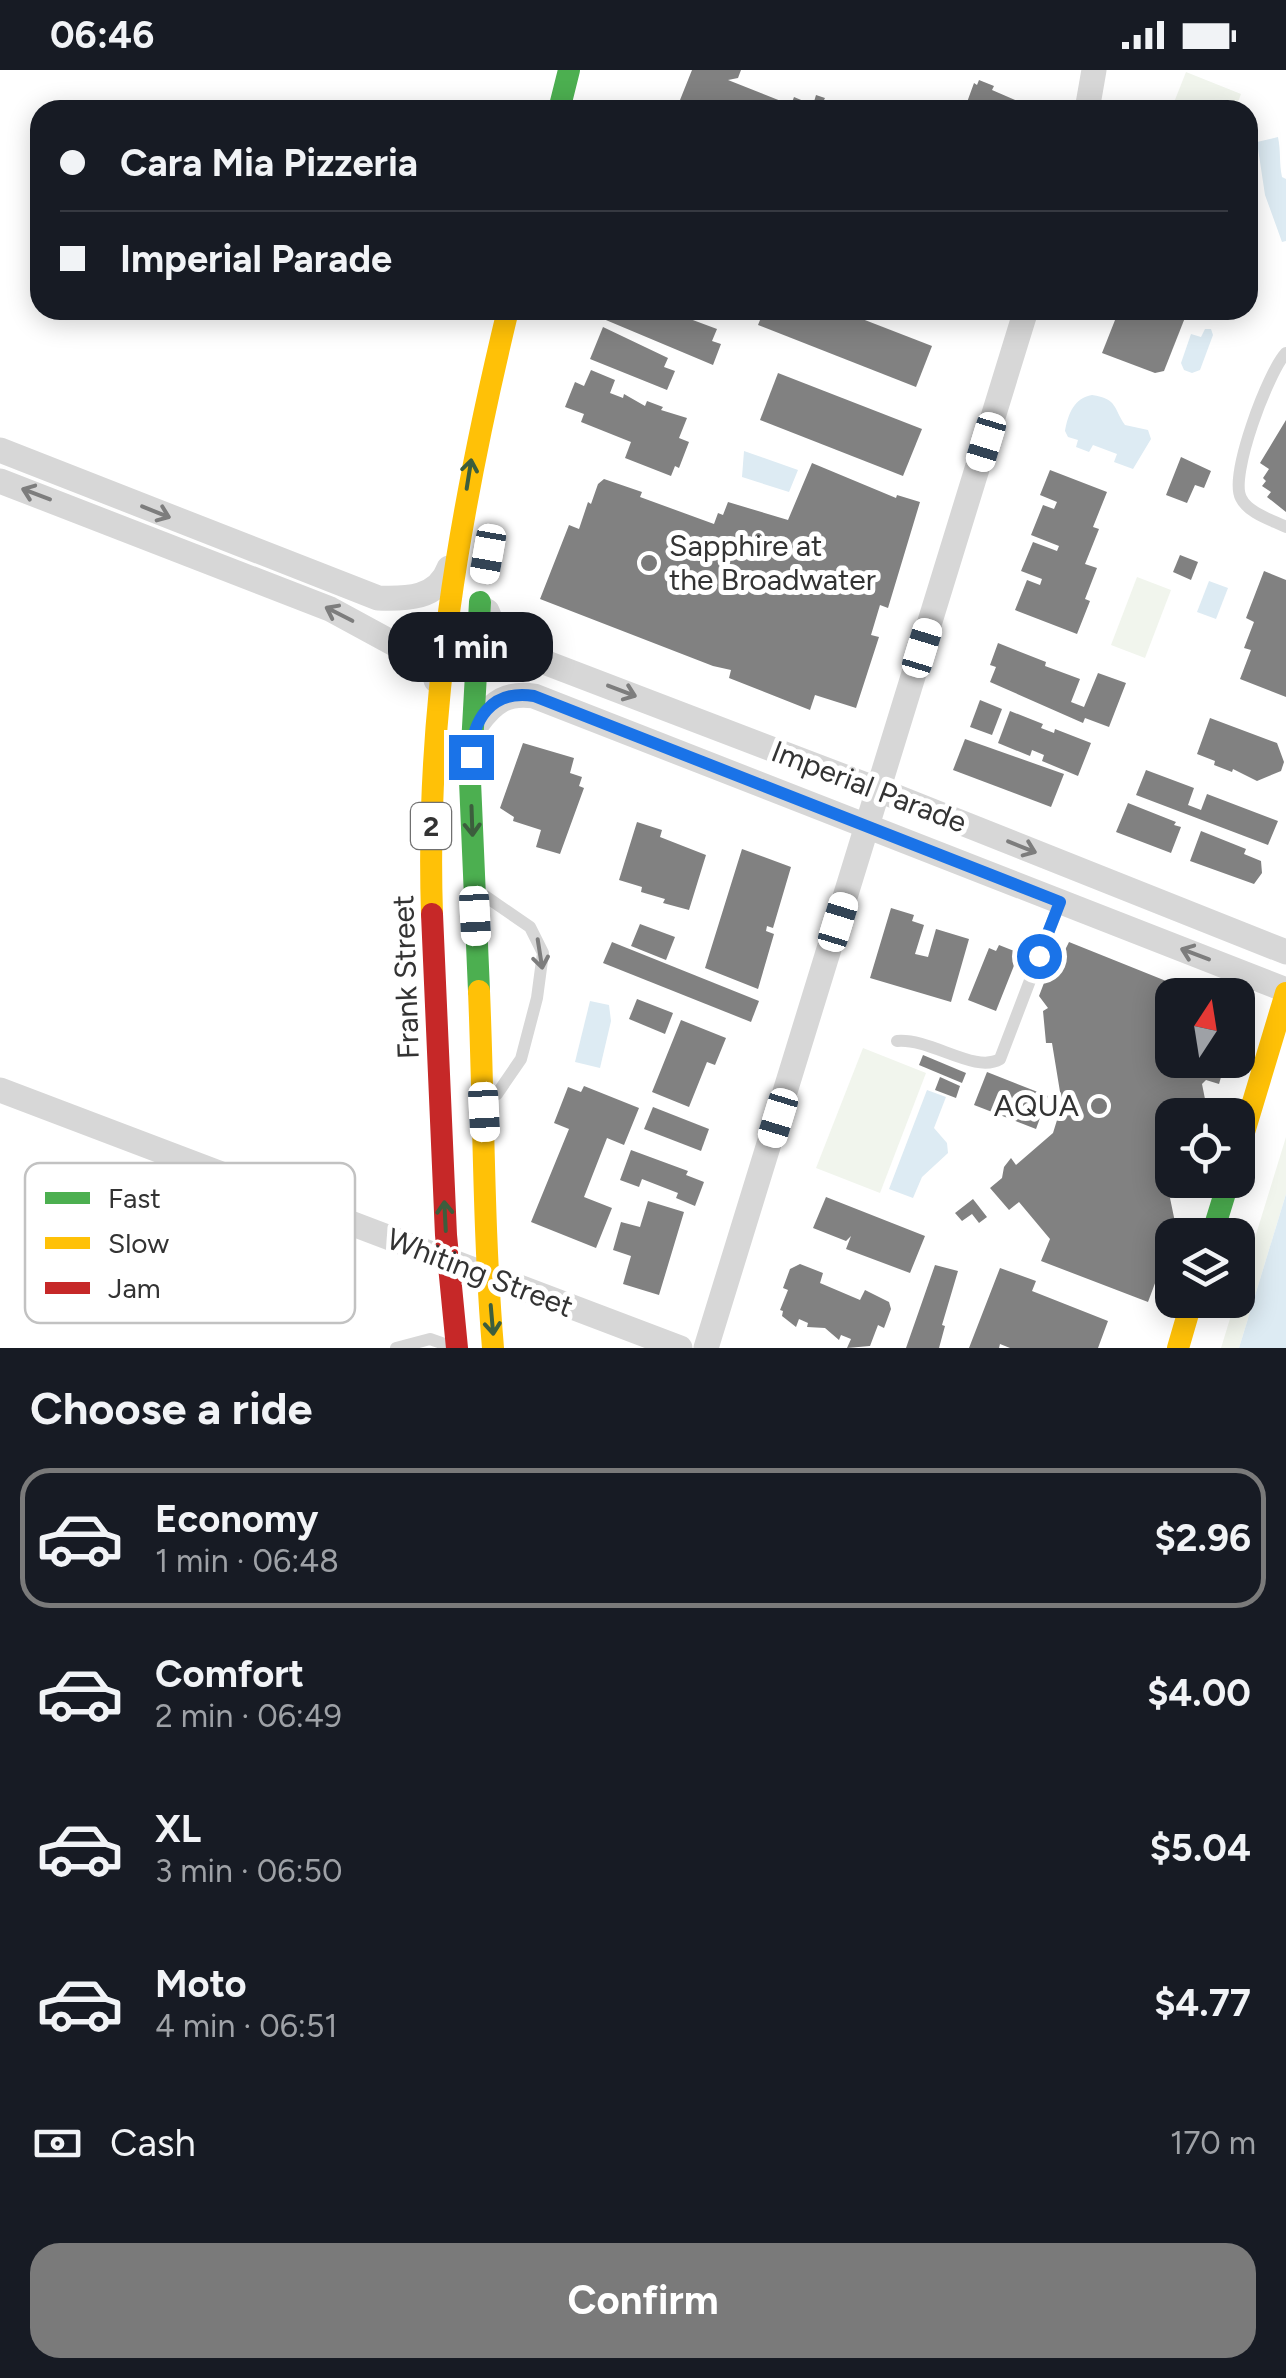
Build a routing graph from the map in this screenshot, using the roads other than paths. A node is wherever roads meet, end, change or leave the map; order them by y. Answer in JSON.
{"nodes":[{"id":1,"x":569,"y":70,"type":"edge"},
{"id":2,"x":1094,"y":70,"type":"edge"},
{"id":3,"x":562,"y":100,"type":"edge"},
{"id":4,"x":1089,"y":100,"type":"edge"},
{"id":5,"x":506,"y":320,"type":"edge"},
{"id":6,"x":1023,"y":320,"type":"edge"},
{"id":7,"x":1286,"y":353,"type":"edge"},
{"id":8,"x":0,"y":450,"type":"edge"},
{"id":9,"x":0,"y":480,"type":"edge"},
{"id":10,"x":112,"y":495,"type":"junction"},
{"id":11,"x":102,"y":520,"type":"junction"},
{"id":12,"x":1286,"y":527,"type":"edge"},
{"id":13,"x":457,"y":546,"type":"junction"},
{"id":14,"x":483,"y":582,"type":"joint"},
{"id":15,"x":438,"y":690,"type":"junction"},
{"id":16,"x":471,"y":733,"type":"junction"},
{"id":17,"x":879,"y":790,"type":"junction"},
{"id":18,"x":868,"y":826,"type":"junction"},
{"id":19,"x":474,"y":890,"type":"junction"},
{"id":20,"x":1060,"y":902,"type":"junction"},
{"id":21,"x":1286,"y":952,"type":"edge"},
{"id":22,"x":1286,"y":991,"type":"edge"},
{"id":23,"x":897,"y":1042,"type":"dead end"},
{"id":24,"x":5,"y":1092,"type":"edge"},
{"id":25,"x":1254,"y":1098,"type":"edge"},
{"id":26,"x":484,"y":1112,"type":"junction"},
{"id":27,"x":0,"y":1119,"type":"edge"},
{"id":28,"x":191,"y":1163,"type":"edge"},
{"id":29,"x":355,"y":1226,"type":"edge"},
{"id":30,"x":448,"y":1261,"type":"junction"},
{"id":31,"x":487,"y":1276,"type":"junction"},
{"id":32,"x":1187,"y":1318,"type":"edge"},
{"id":33,"x":396,"y":1348,"type":"edge"},
{"id":34,"x":457,"y":1348,"type":"edge"},
{"id":35,"x":494,"y":1348,"type":"edge"},
{"id":36,"x":680,"y":1348,"type":"edge"},
{"id":37,"x":706,"y":1348,"type":"edge"},
{"id":38,"x":1178,"y":1348,"type":"edge"}],
"edges":[{"from":1,"to":3,"type":"main road"},
{"from":2,"to":4,"type":"street"},
{"from":13,"to":5,"type":"main road","name":"Frank Street","number":"2","one_way":true},
{"from":6,"to":17,"type":"street"},
{"from":7,"to":12,"type":"lane"},
{"from":8,"to":10,"type":"street"},
{"from":11,"to":9,"type":"street","one_way":true},
{"from":10,"to":11,"type":"street"},
{"from":10,"to":13,"type":"street","one_way":true},
{"from":15,"to":11,"type":"street","one_way":true},
{"from":13,"to":15,"type":"main road","name":"Frank Street","number":"2"},
{"from":14,"to":16,"type":"main road","number":"2"},
{"from":14,"to":17,"type":"street","name":"Imperial Parade","one_way":true},
{"from":30,"to":15,"type":"main road","name":"Frank Street","number":"2","one_way":true},
{"from":16,"to":18,"type":"street","name":"Imperial Parade"},
{"from":16,"to":19,"type":"main road","number":"2","one_way":true},
{"from":17,"to":18,"type":"street"},
{"from":17,"to":21,"type":"street","name":"Imperial Parade","one_way":true},
{"from":18,"to":20,"type":"street","name":"Imperial Parade"},
{"from":18,"to":37,"type":"street"},
{"from":19,"to":26,"type":"main road","number":"2"},
{"from":19,"to":26,"type":"lane","one_way":true},
{"from":22,"to":20,"type":"street","name":"Imperial Parade","one_way":true},
{"from":20,"to":23,"type":"lane"},
{"from":22,"to":25,"type":"main road"},
{"from":24,"to":27,"type":"street"},
{"from":24,"to":28,"type":"street","name":"Whiting Street"},
{"from":26,"to":31,"type":"main road","number":"2"},
{"from":29,"to":30,"type":"street","name":"Whiting Street"},
{"from":30,"to":31,"type":"street","name":"Whiting Street"},
{"from":30,"to":34,"type":"main road","name":"Frank Street","number":"2"},
{"from":31,"to":35,"type":"main road","number":"2","one_way":true},
{"from":31,"to":36,"type":"street","name":"Whiting Street"},
{"from":32,"to":38,"type":"main road"},
{"from":33,"to":34,"type":"lane"}]}
